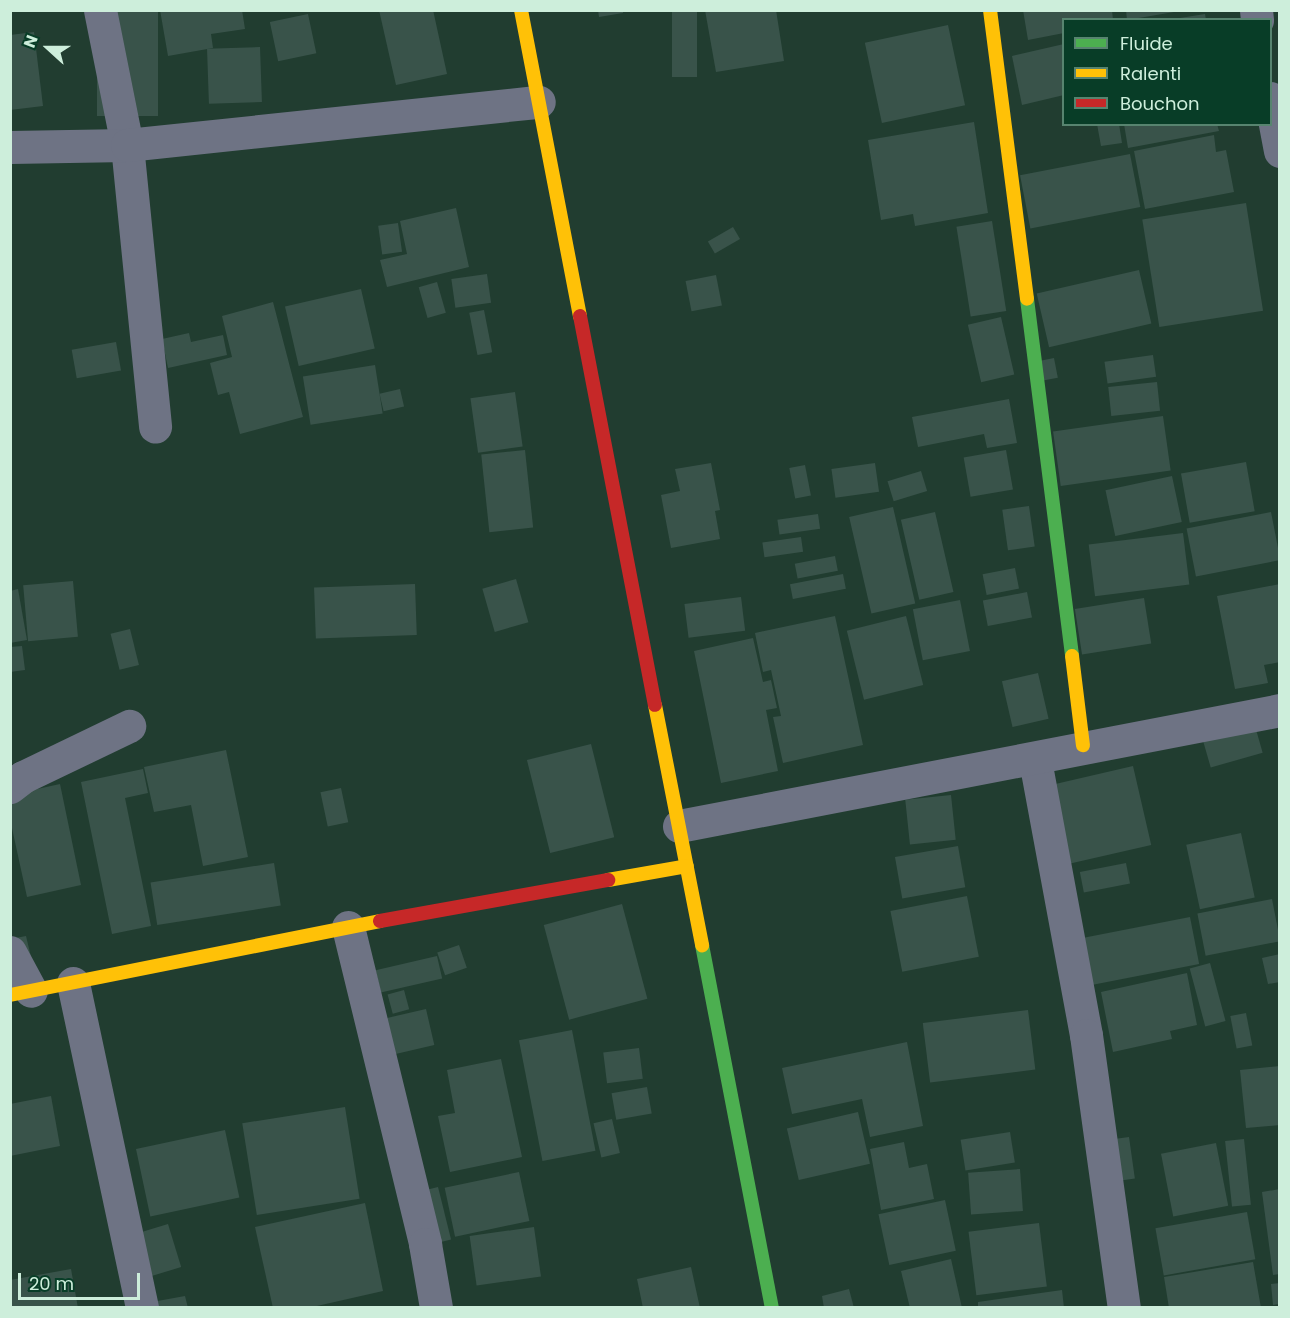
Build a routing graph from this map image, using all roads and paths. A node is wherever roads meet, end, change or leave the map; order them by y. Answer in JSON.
{"nodes":[{"id":1,"x":100,"y":10,"type":"edge"},
{"id":2,"x":520,"y":10,"type":"edge"},
{"id":3,"x":990,"y":10,"type":"edge"},
{"id":4,"x":538,"y":102,"type":"junction"},
{"id":5,"x":1272,"y":109,"type":"edge"},
{"id":6,"x":127,"y":145,"type":"junction"},
{"id":7,"x":10,"y":147,"type":"edge"},
{"id":8,"x":1280,"y":151,"type":"edge"},
{"id":9,"x":155,"y":427,"type":"dead end"},
{"id":10,"x":1280,"y":710,"type":"edge"},
{"id":11,"x":129,"y":726,"type":"dead end"},
{"id":12,"x":1083,"y":745,"type":"junction"},
{"id":13,"x":1035,"y":760,"type":"junction"},
{"id":14,"x":10,"y":788,"type":"edge"},
{"id":15,"x":679,"y":826,"type":"junction"},
{"id":16,"x":687,"y":866,"type":"junction"},
{"id":17,"x":348,"y":927,"type":"junction"},
{"id":18,"x":10,"y":952,"type":"edge"},
{"id":19,"x":73,"y":983,"type":"junction"},
{"id":20,"x":21,"y":993,"type":"edge"},
{"id":21,"x":142,"y":1308,"type":"edge"},
{"id":22,"x":436,"y":1308,"type":"edge"},
{"id":23,"x":772,"y":1308,"type":"edge"},
{"id":24,"x":1124,"y":1308,"type":"edge"}],
"edges":[{"from":1,"to":6,"type":"street"},
{"from":2,"to":4,"type":"main road"},
{"from":3,"to":12,"type":"main road"},
{"from":4,"to":6,"type":"street"},
{"from":4,"to":15,"type":"main road"},
{"from":5,"to":8,"type":"street"},
{"from":6,"to":7,"type":"street"},
{"from":6,"to":9,"type":"street"},
{"from":10,"to":12,"type":"street"},
{"from":11,"to":14,"type":"street"},
{"from":12,"to":13,"type":"street"},
{"from":13,"to":15,"type":"street"},
{"from":13,"to":24,"type":"street"},
{"from":15,"to":16,"type":"main road"},
{"from":16,"to":17,"type":"main road"},
{"from":16,"to":23,"type":"main road"},
{"from":17,"to":19,"type":"main road"},
{"from":17,"to":22,"type":"street"},
{"from":18,"to":20,"type":"street"},
{"from":19,"to":20,"type":"main road"},
{"from":19,"to":21,"type":"street"}]}
